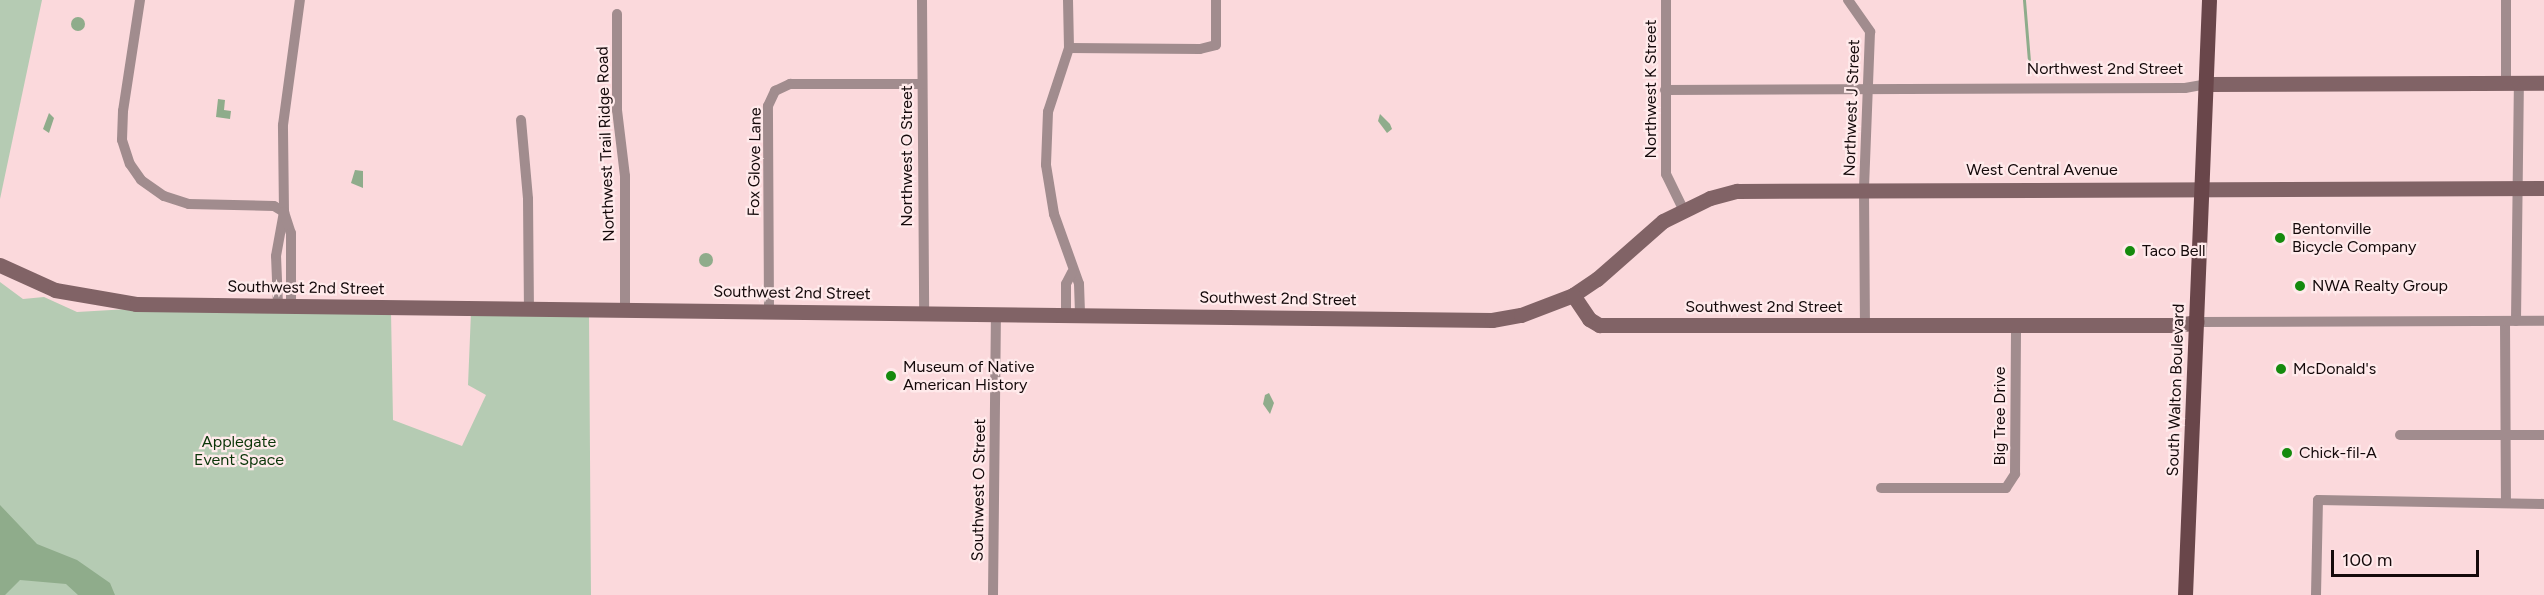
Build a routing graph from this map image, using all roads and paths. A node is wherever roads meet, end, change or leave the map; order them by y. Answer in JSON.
{"nodes":[{"id":1,"x":140,"y":0,"type":"edge"},
{"id":2,"x":300,"y":0,"type":"edge"},
{"id":3,"x":922,"y":0,"type":"edge"},
{"id":4,"x":1068,"y":0,"type":"edge"},
{"id":5,"x":1216,"y":0,"type":"edge"},
{"id":6,"x":1666,"y":0,"type":"edge"},
{"id":7,"x":1848,"y":0,"type":"edge"},
{"id":8,"x":2209,"y":0,"type":"edge"},
{"id":9,"x":2506,"y":0,"type":"edge"},
{"id":10,"x":617,"y":14,"type":"dead end"},
{"id":11,"x":1069,"y":48,"type":"junction"},
{"id":12,"x":2512,"y":83,"type":"junction"},
{"id":13,"x":2544,"y":83,"type":"edge"},
{"id":14,"x":922,"y":84,"type":"junction"},
{"id":15,"x":2207,"y":84,"type":"junction"},
{"id":16,"x":1869,"y":88,"type":"junction"},
{"id":17,"x":1665,"y":90,"type":"junction"},
{"id":18,"x":521,"y":120,"type":"dead end"},
{"id":19,"x":2204,"y":187,"type":"junction"},
{"id":20,"x":1864,"y":188,"type":"junction"},
{"id":21,"x":2515,"y":188,"type":"junction"},
{"id":22,"x":2544,"y":188,"type":"edge"},
{"id":23,"x":1683,"y":209,"type":"junction"},
{"id":24,"x":284,"y":212,"type":"junction"},
{"id":25,"x":0,"y":265,"type":"edge"},
{"id":26,"x":1573,"y":295,"type":"junction"},
{"id":27,"x":285,"y":305,"type":"junction"},
{"id":28,"x":529,"y":308,"type":"junction"},
{"id":29,"x":625,"y":309,"type":"junction"},
{"id":30,"x":770,"y":311,"type":"junction"},
{"id":31,"x":924,"y":313,"type":"junction"},
{"id":32,"x":996,"y":314,"type":"junction"},
{"id":33,"x":1073,"y":314,"type":"junction"},
{"id":34,"x":2510,"y":321,"type":"junction"},
{"id":35,"x":2544,"y":321,"type":"edge"},
{"id":36,"x":2197,"y":322,"type":"junction"},
{"id":37,"x":1864,"y":325,"type":"junction"},
{"id":38,"x":2016,"y":325,"type":"junction"},
{"id":39,"x":2400,"y":435,"type":"dead end"},
{"id":40,"x":2506,"y":435,"type":"junction"},
{"id":41,"x":2544,"y":435,"type":"edge"},
{"id":42,"x":1881,"y":488,"type":"dead end"},
{"id":43,"x":2506,"y":501,"type":"junction"},
{"id":44,"x":2544,"y":504,"type":"edge"},
{"id":45,"x":993,"y":595,"type":"edge"},
{"id":46,"x":2185,"y":595,"type":"edge"},
{"id":47,"x":2316,"y":595,"type":"edge"}],
"edges":[{"from":1,"to":24,"type":"street"},
{"from":2,"to":24,"type":"street"},
{"from":3,"to":14,"type":"street","name":"Northwest O Street"},
{"from":4,"to":11,"type":"street"},
{"from":5,"to":11,"type":"street"},
{"from":6,"to":17,"type":"street","name":"Northwest K Street"},
{"from":7,"to":16,"type":"street","name":"Northwest J Street"},
{"from":8,"to":15,"type":"main road","name":"South Walton Boulevard"},
{"from":9,"to":12,"type":"street"},
{"from":10,"to":29,"type":"street","name":"Northwest Trail Ridge Road"},
{"from":11,"to":33,"type":"street"},
{"from":12,"to":13,"type":"main road","name":"Northwest 2nd Street"},
{"from":12,"to":15,"type":"main road","name":"Northwest 2nd Street"},
{"from":12,"to":21,"type":"street"},
{"from":14,"to":30,"type":"street","name":"Fox Glove Lane"},
{"from":14,"to":31,"type":"street","name":"Northwest O Street"},
{"from":15,"to":16,"type":"street","name":"Northwest 2nd Street"},
{"from":15,"to":19,"type":"main road","name":"South Walton Boulevard"},
{"from":16,"to":17,"type":"street","name":"Northwest 2nd Street"},
{"from":16,"to":20,"type":"street","name":"Northwest J Street"},
{"from":17,"to":23,"type":"street","name":"Northwest K Street"},
{"from":18,"to":28,"type":"street"},
{"from":19,"to":20,"type":"main road","name":"West Central Avenue"},
{"from":19,"to":21,"type":"main road","name":"West Central Avenue"},
{"from":19,"to":36,"type":"main road","name":"South Walton Boulevard"},
{"from":20,"to":23,"type":"main road","name":"West Central Avenue"},
{"from":20,"to":37,"type":"street","name":"Northwest J Street"},
{"from":21,"to":22,"type":"main road","name":"West Central Avenue"},
{"from":21,"to":34,"type":"street"},
{"from":23,"to":26,"type":"main road","name":"West Central Avenue"},
{"from":24,"to":27,"type":"street"},
{"from":25,"to":27,"type":"main road","name":"Southwest 2nd Street"},
{"from":26,"to":33,"type":"main road","name":"Southwest 2nd Street"},
{"from":26,"to":37,"type":"main road","name":"Southwest 2nd Street"},
{"from":27,"to":28,"type":"main road","name":"Southwest 2nd Street"},
{"from":28,"to":29,"type":"main road","name":"Southwest 2nd Street"},
{"from":29,"to":30,"type":"main road","name":"Southwest 2nd Street"},
{"from":30,"to":31,"type":"main road","name":"Southwest 2nd Street"},
{"from":31,"to":32,"type":"main road","name":"Southwest 2nd Street"},
{"from":32,"to":33,"type":"main road","name":"Southwest 2nd Street"},
{"from":32,"to":45,"type":"street","name":"Southwest O Street"},
{"from":34,"to":35,"type":"street","name":"Southwest 2nd Street"},
{"from":34,"to":36,"type":"street","name":"Southwest 2nd Street"},
{"from":34,"to":40,"type":"street"},
{"from":36,"to":38,"type":"main road","name":"Southwest 2nd Street"},
{"from":36,"to":46,"type":"main road","name":"South Walton Boulevard"},
{"from":37,"to":38,"type":"main road","name":"Southwest 2nd Street"},
{"from":38,"to":42,"type":"street","name":"Big Tree Drive"},
{"from":39,"to":40,"type":"street"},
{"from":40,"to":41,"type":"street"},
{"from":40,"to":43,"type":"street"},
{"from":43,"to":44,"type":"street"},
{"from":43,"to":47,"type":"street"}]}
